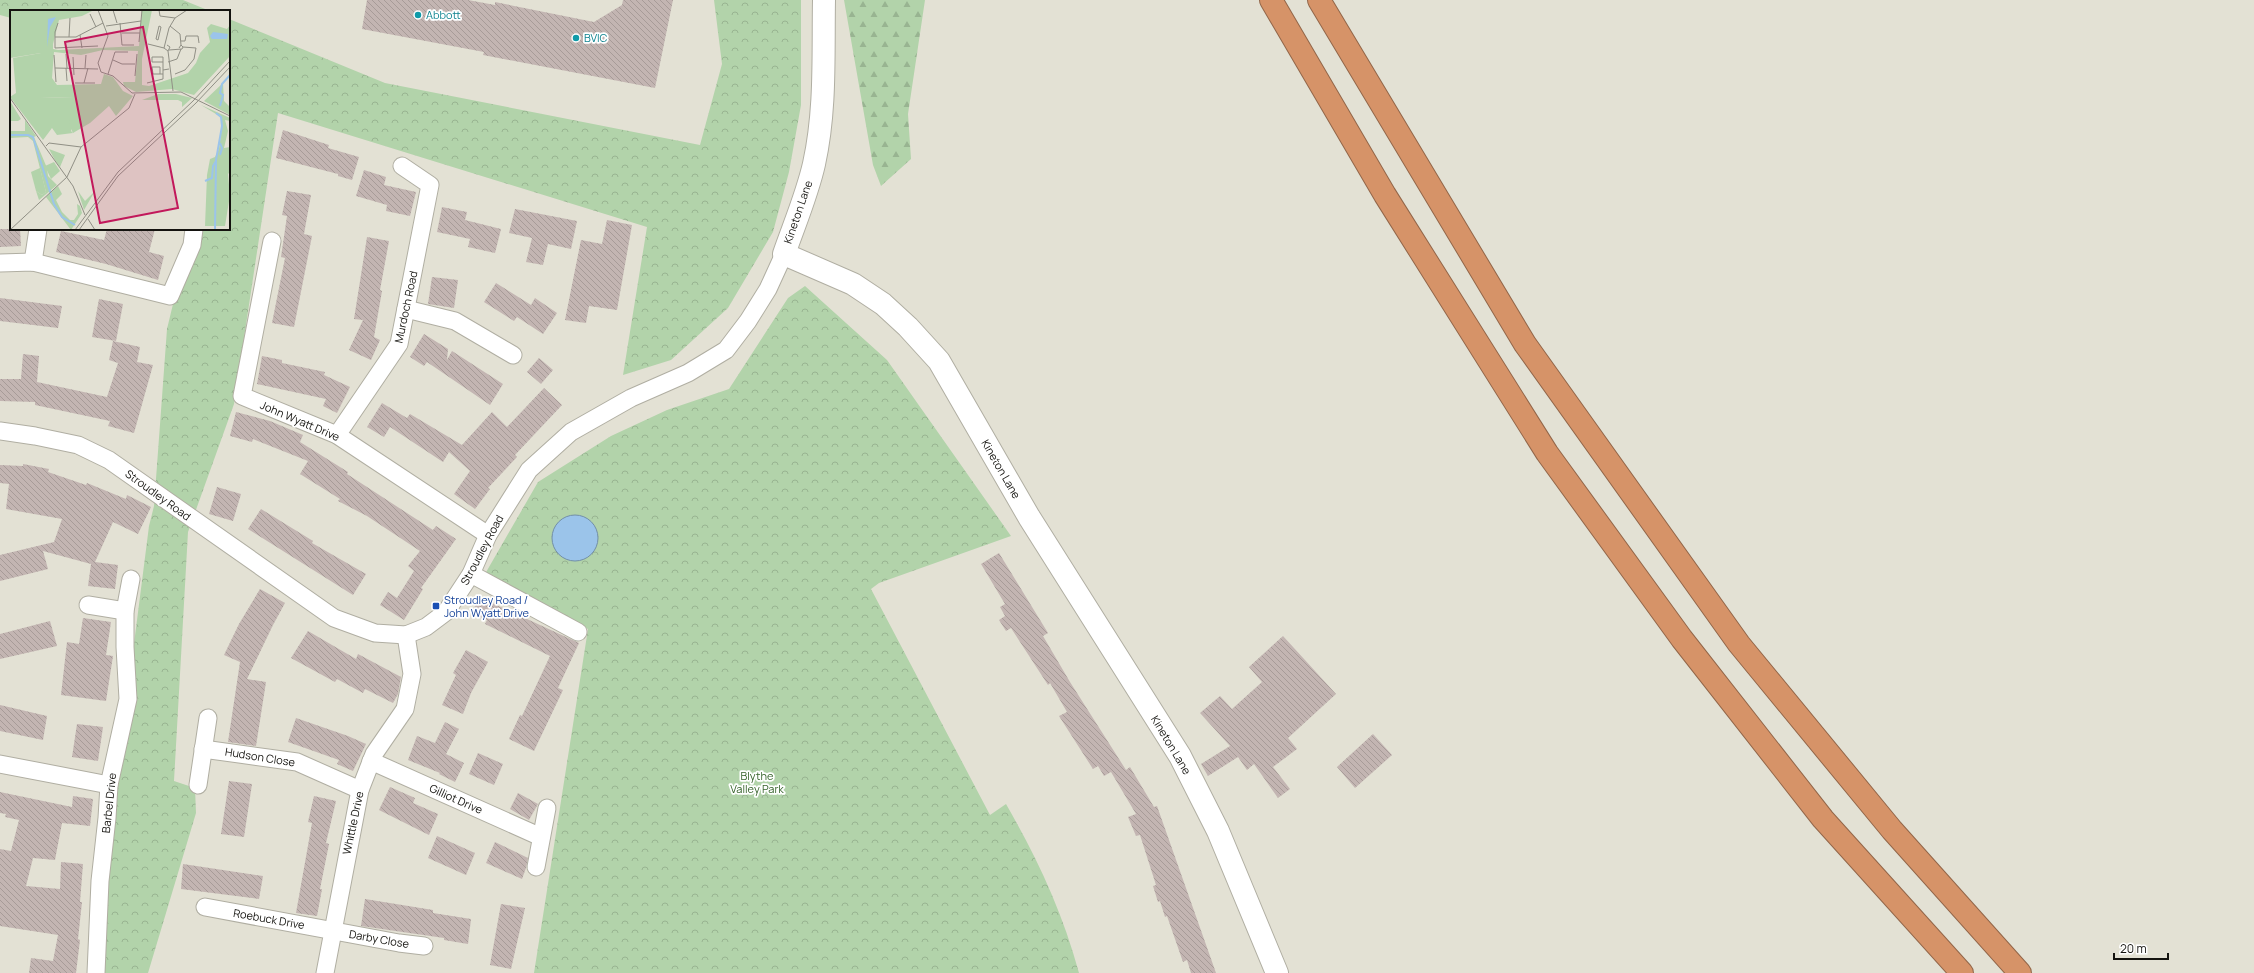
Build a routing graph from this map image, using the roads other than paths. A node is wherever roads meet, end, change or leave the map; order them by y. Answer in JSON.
{"nodes":[{"id":1,"x":824,"y":0,"type":"edge"},
{"id":2,"x":1271,"y":0,"type":"edge"},
{"id":3,"x":1320,"y":0,"type":"edge"},
{"id":4,"x":402,"y":166,"type":"dead end"},
{"id":5,"x":38,"y":230,"type":"edge"},
{"id":6,"x":194,"y":230,"type":"edge"},
{"id":7,"x":272,"y":241,"type":"dead end"},
{"id":8,"x":784,"y":254,"type":"junction"},
{"id":9,"x":33,"y":262,"type":"junction"},
{"id":10,"x":0,"y":263,"type":"edge"},
{"id":11,"x":406,"y":309,"type":"junction"},
{"id":12,"x":513,"y":355,"type":"dead end"},
{"id":13,"x":0,"y":431,"type":"edge"},
{"id":14,"x":337,"y":435,"type":"junction"},
{"id":15,"x":488,"y":535,"type":"junction"},
{"id":16,"x":471,"y":574,"type":"junction"},
{"id":17,"x":131,"y":579,"type":"dead end"},
{"id":18,"x":88,"y":605,"type":"dead end"},
{"id":19,"x":125,"y":611,"type":"junction"},
{"id":20,"x":578,"y":632,"type":"dead end"},
{"id":21,"x":406,"y":635,"type":"junction"},
{"id":22,"x":208,"y":718,"type":"dead end"},
{"id":23,"x":203,"y":749,"type":"junction"},
{"id":24,"x":371,"y":761,"type":"junction"},
{"id":25,"x":0,"y":764,"type":"edge"},
{"id":26,"x":109,"y":785,"type":"junction"},
{"id":27,"x":198,"y":785,"type":"dead end"},
{"id":28,"x":360,"y":790,"type":"junction"},
{"id":29,"x":547,"y":808,"type":"dead end"},
{"id":30,"x":541,"y":837,"type":"junction"},
{"id":31,"x":536,"y":867,"type":"dead end"},
{"id":32,"x":205,"y":907,"type":"dead end"},
{"id":33,"x":333,"y":931,"type":"junction"},
{"id":34,"x":424,"y":946,"type":"dead end"},
{"id":35,"x":96,"y":973,"type":"edge"},
{"id":36,"x":325,"y":973,"type":"edge"},
{"id":37,"x":1277,"y":973,"type":"edge"},
{"id":38,"x":1962,"y":973,"type":"edge"},
{"id":39,"x":2020,"y":973,"type":"edge"}],
"edges":[{"from":1,"to":8,"type":"street","name":"Kineton Lane"},
{"from":2,"to":38,"type":"highway"},
{"from":3,"to":39,"type":"highway"},
{"from":4,"to":11,"type":"street","name":"Murdoch Road"},
{"from":5,"to":9,"type":"street"},
{"from":6,"to":9,"type":"street"},
{"from":7,"to":14,"type":"street","name":"John Wyatt Drive"},
{"from":8,"to":15,"type":"street","name":"Stroudley Road"},
{"from":8,"to":37,"type":"street","name":"Kineton Lane"},
{"from":9,"to":10,"type":"street"},
{"from":11,"to":12,"type":"street"},
{"from":11,"to":14,"type":"street","name":"Murdoch Road"},
{"from":13,"to":21,"type":"street","name":"Stroudley Road"},
{"from":14,"to":15,"type":"street","name":"John Wyatt Drive"},
{"from":15,"to":16,"type":"street","name":"Stroudley Road"},
{"from":16,"to":20,"type":"street"},
{"from":16,"to":21,"type":"street","name":"Stroudley Road"},
{"from":17,"to":19,"type":"street","name":"Barbel Drive"},
{"from":18,"to":19,"type":"street"},
{"from":19,"to":26,"type":"street","name":"Barbel Drive"},
{"from":21,"to":24,"type":"street","name":"Whittle Drive"},
{"from":22,"to":23,"type":"street"},
{"from":23,"to":27,"type":"street"},
{"from":23,"to":28,"type":"street","name":"Hudson Close"},
{"from":24,"to":28,"type":"street","name":"Whittle Drive"},
{"from":24,"to":30,"type":"street","name":"Gilliot Drive"},
{"from":25,"to":26,"type":"street"},
{"from":26,"to":35,"type":"street","name":"Barbel Drive"},
{"from":28,"to":33,"type":"street","name":"Whittle Drive"},
{"from":29,"to":30,"type":"street"},
{"from":30,"to":31,"type":"street"},
{"from":32,"to":33,"type":"street","name":"Roebuck Drive"},
{"from":33,"to":34,"type":"street","name":"Darby Close"},
{"from":33,"to":36,"type":"street","name":"Whittle Drive"}]}
